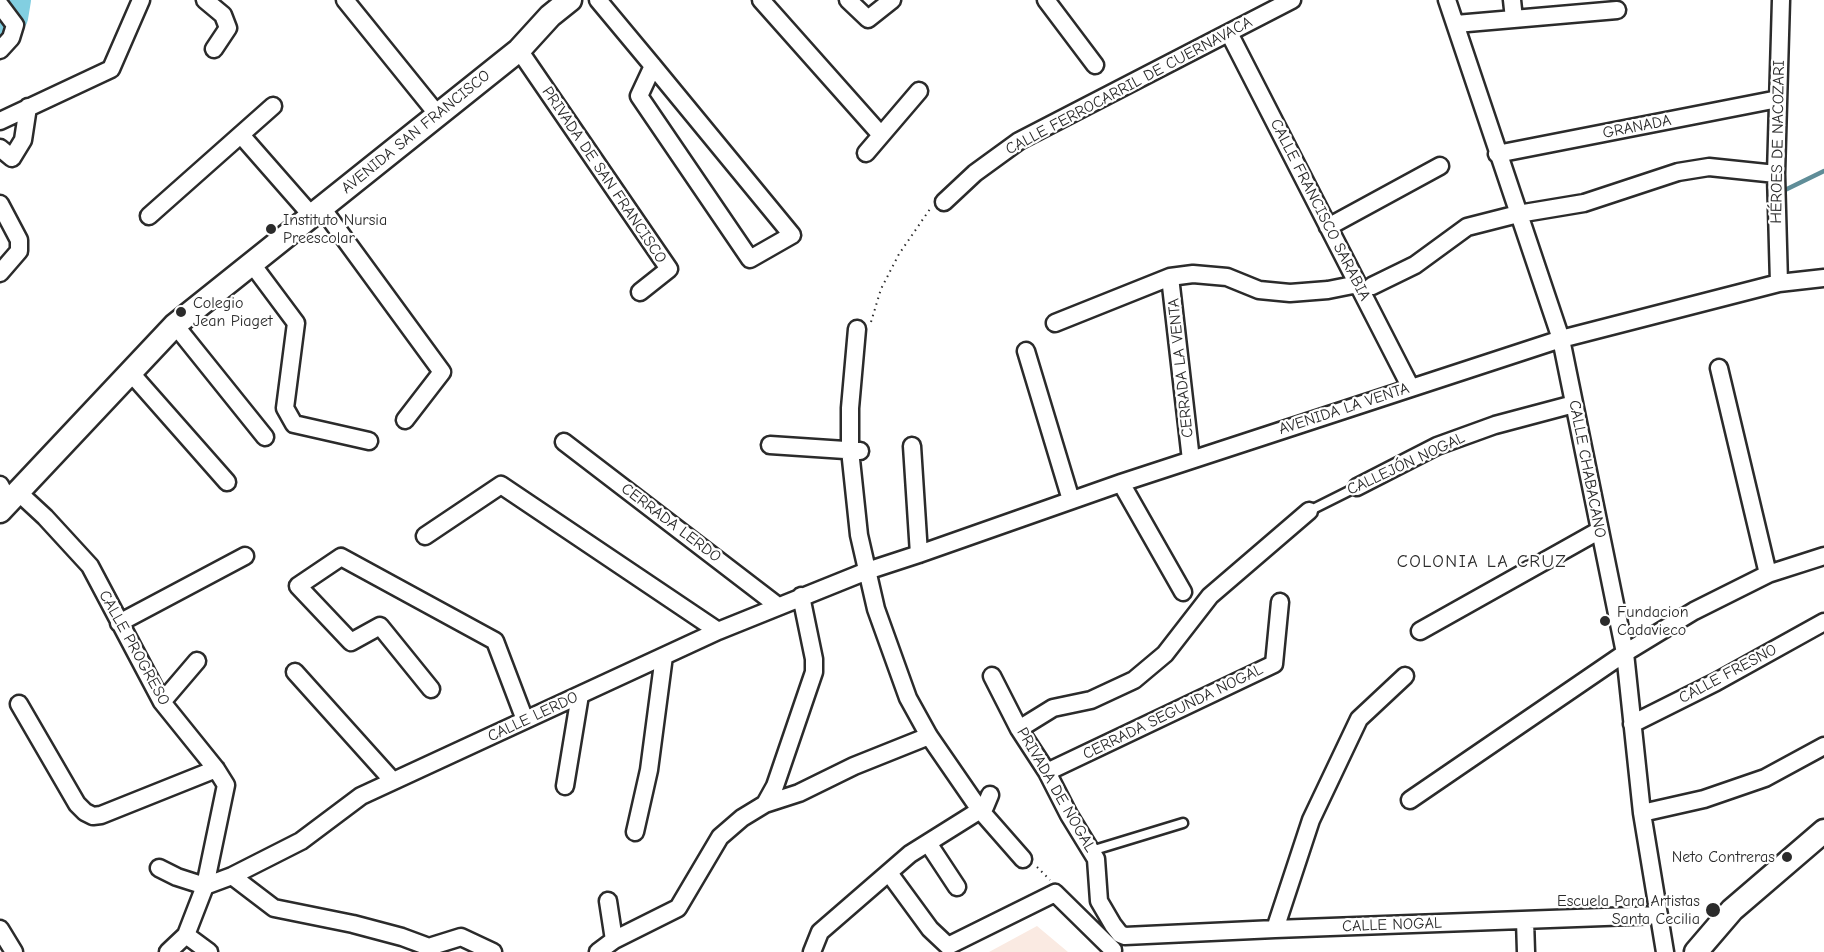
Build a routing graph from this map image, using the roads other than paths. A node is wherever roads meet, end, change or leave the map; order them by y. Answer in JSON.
{"nodes":[{"id":1,"x":141,"y":0,"type":"edge"},
{"id":2,"x":205,"y":0,"type":"edge"},
{"id":3,"x":345,"y":0,"type":"edge"},
{"id":4,"x":570,"y":0,"type":"edge"},
{"id":5,"x":761,"y":0,"type":"edge"},
{"id":6,"x":848,"y":0,"type":"edge"},
{"id":7,"x":892,"y":0,"type":"edge"},
{"id":8,"x":1046,"y":0,"type":"edge"},
{"id":9,"x":1292,"y":0,"type":"edge"},
{"id":10,"x":1447,"y":0,"type":"edge"},
{"id":11,"x":1512,"y":0,"type":"edge"},
{"id":12,"x":1781,"y":0,"type":"edge"},
{"id":13,"x":600,"y":2,"type":"edge"},
{"id":14,"x":0,"y":5,"type":"edge"},
{"id":15,"x":1617,"y":10,"type":"dead end"},
{"id":16,"x":1514,"y":19,"type":"junction"},
{"id":17,"x":1456,"y":24,"type":"junction"},
{"id":18,"x":1229,"y":33,"type":"junction"},
{"id":19,"x":214,"y":49,"type":"dead end"},
{"id":20,"x":0,"y":50,"type":"edge"},
{"id":21,"x":519,"y":50,"type":"junction"},
{"id":22,"x":1095,"y":65,"type":"dead end"},
{"id":23,"x":653,"y":66,"type":"junction"},
{"id":24,"x":919,"y":91,"type":"dead end"},
{"id":25,"x":1778,"y":99,"type":"junction"},
{"id":26,"x":273,"y":106,"type":"dead end"},
{"id":27,"x":28,"y":107,"type":"junction"},
{"id":28,"x":438,"y":114,"type":"junction"},
{"id":29,"x":0,"y":121,"type":"edge"},
{"id":30,"x":241,"y":135,"type":"junction"},
{"id":31,"x":881,"y":135,"type":"junction"},
{"id":32,"x":0,"y":148,"type":"edge"},
{"id":33,"x":866,"y":153,"type":"dead end"},
{"id":34,"x":1497,"y":154,"type":"junction"},
{"id":35,"x":1440,"y":166,"type":"dead end"},
{"id":36,"x":1776,"y":174,"type":"junction"},
{"id":37,"x":0,"y":204,"type":"edge"},
{"id":38,"x":937,"y":205,"type":"road end"},
{"id":39,"x":312,"y":209,"type":"junction"},
{"id":40,"x":1518,"y":214,"type":"junction"},
{"id":41,"x":149,"y":216,"type":"dead end"},
{"id":42,"x":1328,"y":227,"type":"junction"},
{"id":43,"x":252,"y":264,"type":"junction"},
{"id":44,"x":0,"y":273,"type":"edge"},
{"id":45,"x":1170,"y":277,"type":"junction"},
{"id":46,"x":1824,"y":278,"type":"edge"},
{"id":47,"x":1779,"y":283,"type":"junction"},
{"id":48,"x":1365,"y":285,"type":"junction"},
{"id":49,"x":640,"y":292,"type":"dead end"},
{"id":50,"x":1055,"y":324,"type":"dead end"},
{"id":51,"x":175,"y":325,"type":"junction"},
{"id":52,"x":864,"y":326,"type":"road end"},
{"id":53,"x":1561,"y":339,"type":"junction"},
{"id":54,"x":1026,"y":351,"type":"dead end"},
{"id":55,"x":1719,"y":368,"type":"dead end"},
{"id":56,"x":130,"y":372,"type":"junction"},
{"id":57,"x":1411,"y":388,"type":"junction"},
{"id":58,"x":1574,"y":404,"type":"junction"},
{"id":59,"x":405,"y":420,"type":"dead end"},
{"id":60,"x":265,"y":437,"type":"dead end"},
{"id":61,"x":369,"y":441,"type":"dead end"},
{"id":62,"x":564,"y":442,"type":"dead end"},
{"id":63,"x":770,"y":445,"type":"dead end"},
{"id":64,"x":912,"y":446,"type":"dead end"},
{"id":65,"x":855,"y":451,"type":"junction"},
{"id":66,"x":1191,"y":460,"type":"junction"},
{"id":67,"x":228,"y":482,"type":"dead end"},
{"id":68,"x":1121,"y":483,"type":"junction"},
{"id":69,"x":1357,"y":487,"type":"joint"},
{"id":70,"x":7,"y":498,"type":"edge"},
{"id":71,"x":1071,"y":500,"type":"junction"},
{"id":72,"x":1309,"y":511,"type":"joint"},
{"id":73,"x":1600,"y":530,"type":"junction"},
{"id":74,"x":425,"y":536,"type":"dead end"},
{"id":75,"x":919,"y":554,"type":"junction"},
{"id":76,"x":245,"y":556,"type":"dead end"},
{"id":77,"x":1824,"y":556,"type":"edge"},
{"id":78,"x":869,"y":570,"type":"junction"},
{"id":79,"x":1768,"y":574,"type":"junction"},
{"id":80,"x":1184,"y":592,"type":"dead end"},
{"id":81,"x":801,"y":596,"type":"junction"},
{"id":82,"x":1280,"y":602,"type":"dead end"},
{"id":83,"x":778,"y":606,"type":"junction"},
{"id":84,"x":1824,"y":622,"type":"edge"},
{"id":85,"x":119,"y":623,"type":"junction"},
{"id":86,"x":718,"y":631,"type":"junction"},
{"id":87,"x":1420,"y":631,"type":"dead end"},
{"id":88,"x":1624,"y":653,"type":"junction"},
{"id":89,"x":664,"y":656,"type":"junction"},
{"id":90,"x":197,"y":661,"type":"dead end"},
{"id":91,"x":296,"y":672,"type":"dead end"},
{"id":92,"x":992,"y":676,"type":"dead end"},
{"id":93,"x":1405,"y":676,"type":"dead end"},
{"id":94,"x":431,"y":688,"type":"dead end"},
{"id":95,"x":580,"y":695,"type":"junction"},
{"id":96,"x":162,"y":702,"type":"junction"},
{"id":97,"x":19,"y":704,"type":"dead end"},
{"id":98,"x":525,"y":720,"type":"junction"},
{"id":99,"x":1632,"y":724,"type":"junction"},
{"id":100,"x":1019,"y":729,"type":"junction"},
{"id":101,"x":929,"y":736,"type":"junction"},
{"id":102,"x":1824,"y":746,"type":"edge"},
{"id":103,"x":216,"y":769,"type":"junction"},
{"id":104,"x":1047,"y":772,"type":"junction"},
{"id":105,"x":393,"y":781,"type":"junction"},
{"id":106,"x":565,"y":786,"type":"dead end"},
{"id":107,"x":990,"y":795,"type":"dead end"},
{"id":108,"x":1410,"y":800,"type":"dead end"},
{"id":109,"x":765,"y":804,"type":"junction"},
{"id":110,"x":980,"y":810,"type":"junction"},
{"id":111,"x":1642,"y":813,"type":"junction"},
{"id":112,"x":1183,"y":823,"type":"dead end"},
{"id":113,"x":1824,"y":831,"type":"edge"},
{"id":114,"x":635,"y":832,"type":"dead end"},
{"id":115,"x":928,"y":843,"type":"junction"},
{"id":116,"x":1091,"y":851,"type":"junction"},
{"id":117,"x":1023,"y":859,"type":"dead end"},
{"id":118,"x":159,"y":868,"type":"dead end"},
{"id":119,"x":889,"y":873,"type":"junction"},
{"id":120,"x":232,"y":876,"type":"junction"},
{"id":121,"x":205,"y":886,"type":"junction"},
{"id":122,"x":957,"y":887,"type":"dead end"},
{"id":123,"x":608,"y":901,"type":"dead end"},
{"id":124,"x":1659,"y":915,"type":"junction"},
{"id":125,"x":1525,"y":920,"type":"junction"},
{"id":126,"x":0,"y":929,"type":"edge"},
{"id":127,"x":1275,"y":929,"type":"junction"},
{"id":128,"x":614,"y":940,"type":"junction"},
{"id":129,"x":186,"y":942,"type":"edge"},
{"id":130,"x":1120,"y":947,"type":"edge"},
{"id":131,"x":14,"y":952,"type":"edge"},
{"id":132,"x":168,"y":952,"type":"edge"},
{"id":133,"x":209,"y":952,"type":"edge"},
{"id":134,"x":493,"y":952,"type":"edge"},
{"id":135,"x":598,"y":952,"type":"edge"},
{"id":136,"x":812,"y":952,"type":"edge"},
{"id":137,"x":1527,"y":952,"type":"edge"},
{"id":138,"x":1665,"y":952,"type":"edge"},
{"id":139,"x":1696,"y":952,"type":"edge"}],
"edges":[{"from":1,"to":27,"type":"street"},
{"from":2,"to":19,"type":"street"},
{"from":3,"to":28,"type":"street"},
{"from":4,"to":21,"type":"street","name":"AVENIDA SAN FRANCISCO"},
{"from":5,"to":31,"type":"street"},
{"from":6,"to":7,"type":"street"},
{"from":8,"to":22,"type":"street"},
{"from":9,"to":18,"type":"street","name":"CALLE FERROCARRIL DE CUERNAVACA"},
{"from":10,"to":17,"type":"street","name":"CALLE CHABACANO"},
{"from":11,"to":16,"type":"street"},
{"from":12,"to":25,"type":"street","name":"HÉROES DE NACOZARI"},
{"from":13,"to":23,"type":"street"},
{"from":14,"to":20,"type":"street"},
{"from":15,"to":16,"type":"street"},
{"from":16,"to":17,"type":"street"},
{"from":17,"to":34,"type":"street","name":"CALLE CHABACANO"},
{"from":18,"to":38,"type":"street","name":"CALLE FERROCARRIL DE CUERNAVACA"},
{"from":18,"to":42,"type":"street","name":"CALLE FRANCISCO SARABIA"},
{"from":21,"to":28,"type":"street","name":"AVENIDA SAN FRANCISCO"},
{"from":21,"to":49,"type":"street","name":"PRIVADA DE SAN FRANCISCO"},
{"from":23,"to":23,"type":"street"},
{"from":24,"to":31,"type":"street"},
{"from":25,"to":34,"type":"street","name":"GRANADA"},
{"from":25,"to":36,"type":"street","name":"HÉROES DE NACOZARI"},
{"from":26,"to":30,"type":"street"},
{"from":27,"to":29,"type":"street"},
{"from":27,"to":32,"type":"street"},
{"from":28,"to":39,"type":"street","name":"AVENIDA SAN FRANCISCO"},
{"from":30,"to":39,"type":"street"},
{"from":30,"to":41,"type":"street"},
{"from":31,"to":33,"type":"street"},
{"from":34,"to":40,"type":"street","name":"CALLE CHABACANO"},
{"from":35,"to":42,"type":"street"},
{"from":36,"to":40,"type":"street"},
{"from":36,"to":47,"type":"street","name":"HÉROES DE NACOZARI"},
{"from":37,"to":44,"type":"street"},
{"from":39,"to":43,"type":"street","name":"AVENIDA SAN FRANCISCO"},
{"from":39,"to":59,"type":"street"},
{"from":40,"to":48,"type":"street"},
{"from":40,"to":53,"type":"street","name":"CALLE CHABACANO"},
{"from":42,"to":48,"type":"street","name":"CALLE FRANCISCO SARABIA"},
{"from":43,"to":51,"type":"street","name":"AVENIDA SAN FRANCISCO"},
{"from":43,"to":61,"type":"street"},
{"from":45,"to":48,"type":"street"},
{"from":45,"to":50,"type":"street"},
{"from":45,"to":66,"type":"street","name":"CERRADA LA VENTA"},
{"from":46,"to":47,"type":"street","name":"AVENIDA LA VENTA"},
{"from":47,"to":53,"type":"street","name":"AVENIDA LA VENTA"},
{"from":48,"to":57,"type":"street","name":"CALLE FRANCISCO SARABIA"},
{"from":51,"to":56,"type":"street","name":"AVENIDA SAN FRANCISCO"},
{"from":51,"to":60,"type":"street"},
{"from":52,"to":65,"type":"street"},
{"from":53,"to":57,"type":"street","name":"AVENIDA LA VENTA"},
{"from":53,"to":58,"type":"street","name":"CALLE CHABACANO"},
{"from":54,"to":71,"type":"street"},
{"from":55,"to":79,"type":"street"},
{"from":56,"to":67,"type":"street"},
{"from":56,"to":70,"type":"street","name":"AVENIDA SAN FRANCISCO"},
{"from":57,"to":66,"type":"street","name":"AVENIDA LA VENTA"},
{"from":58,"to":69,"type":"street","name":"CALLEJÓN NOGAL"},
{"from":58,"to":73,"type":"street","name":"CALLE CHABACANO"},
{"from":62,"to":83,"type":"street","name":"CERRADA LERDO"},
{"from":63,"to":65,"type":"street"},
{"from":64,"to":75,"type":"street"},
{"from":65,"to":78,"type":"street"},
{"from":66,"to":68,"type":"street","name":"AVENIDA LA VENTA"},
{"from":68,"to":71,"type":"street","name":"AVENIDA LA VENTA"},
{"from":68,"to":80,"type":"street"},
{"from":69,"to":72,"type":"lane","name":"CALLEJÓN NOGAL"},
{"from":70,"to":85,"type":"street","name":"CALLE PROGRESO"},
{"from":71,"to":75,"type":"street","name":"AVENIDA LA VENTA"},
{"from":72,"to":100,"type":"street"},
{"from":73,"to":87,"type":"street"},
{"from":73,"to":88,"type":"street","name":"CALLE CHABACANO"},
{"from":74,"to":86,"type":"street"},
{"from":75,"to":78,"type":"street","name":"AVENIDA LA VENTA"},
{"from":76,"to":85,"type":"street"},
{"from":77,"to":79,"type":"street"},
{"from":78,"to":81,"type":"street","name":"CALLE LERDO"},
{"from":78,"to":101,"type":"street"},
{"from":79,"to":88,"type":"street"},
{"from":81,"to":83,"type":"street","name":"CALLE LERDO"},
{"from":81,"to":109,"type":"street"},
{"from":82,"to":104,"type":"street","name":"CERRADA SEGUNDA NOGAL"},
{"from":83,"to":86,"type":"street","name":"CALLE LERDO"},
{"from":84,"to":99,"type":"street","name":"CALLE FRESNO"},
{"from":85,"to":96,"type":"street","name":"CALLE PROGRESO"},
{"from":86,"to":89,"type":"street","name":"CALLE LERDO"},
{"from":88,"to":99,"type":"street","name":"CALLE CHABACANO"},
{"from":88,"to":108,"type":"street"},
{"from":89,"to":95,"type":"street","name":"CALLE LERDO"},
{"from":89,"to":114,"type":"street"},
{"from":90,"to":96,"type":"street"},
{"from":91,"to":105,"type":"street"},
{"from":92,"to":100,"type":"street","name":"PRIVADA DE NOGAL"},
{"from":93,"to":127,"type":"street"},
{"from":94,"to":98,"type":"street"},
{"from":95,"to":98,"type":"street","name":"CALLE LERDO"},
{"from":95,"to":106,"type":"street"},
{"from":96,"to":103,"type":"street","name":"CALLE PROGRESO"},
{"from":97,"to":103,"type":"street"},
{"from":98,"to":105,"type":"street","name":"CALLE LERDO"},
{"from":99,"to":111,"type":"street","name":"CALLE CHABACANO"},
{"from":100,"to":104,"type":"street","name":"PRIVADA DE NOGAL"},
{"from":101,"to":109,"type":"street"},
{"from":101,"to":110,"type":"street"},
{"from":102,"to":111,"type":"street"},
{"from":103,"to":121,"type":"street","name":"CALLE PROGRESO"},
{"from":104,"to":116,"type":"street","name":"PRIVADA DE NOGAL"},
{"from":105,"to":120,"type":"street","name":"CALLE LERDO"},
{"from":107,"to":110,"type":"street"},
{"from":109,"to":128,"type":"street"},
{"from":110,"to":115,"type":"street"},
{"from":110,"to":117,"type":"street"},
{"from":111,"to":124,"type":"street","name":"CALLE CHABACANO"},
{"from":112,"to":116,"type":"lane"},
{"from":113,"to":139,"type":"street"},
{"from":115,"to":119,"type":"street"},
{"from":115,"to":122,"type":"street"},
{"from":116,"to":130,"type":"street","name":"PRIVADA DE NOGAL"},
{"from":118,"to":121,"type":"street"},
{"from":119,"to":130,"type":"street"},
{"from":119,"to":136,"type":"street"},
{"from":120,"to":121,"type":"street","name":"CALLE LERDO"},
{"from":120,"to":134,"type":"street"},
{"from":121,"to":129,"type":"street","name":"CALLE PROGRESO"},
{"from":123,"to":128,"type":"street"},
{"from":124,"to":125,"type":"street","name":"CALLE NOGAL"},
{"from":124,"to":138,"type":"street","name":"CALLE CHABACANO"},
{"from":125,"to":127,"type":"street","name":"CALLE NOGAL"},
{"from":125,"to":137,"type":"street"},
{"from":126,"to":131,"type":"street"},
{"from":127,"to":130,"type":"street","name":"CALLE NOGAL"},
{"from":128,"to":135,"type":"street"},
{"from":129,"to":132,"type":"street"},
{"from":129,"to":133,"type":"street"}]}
